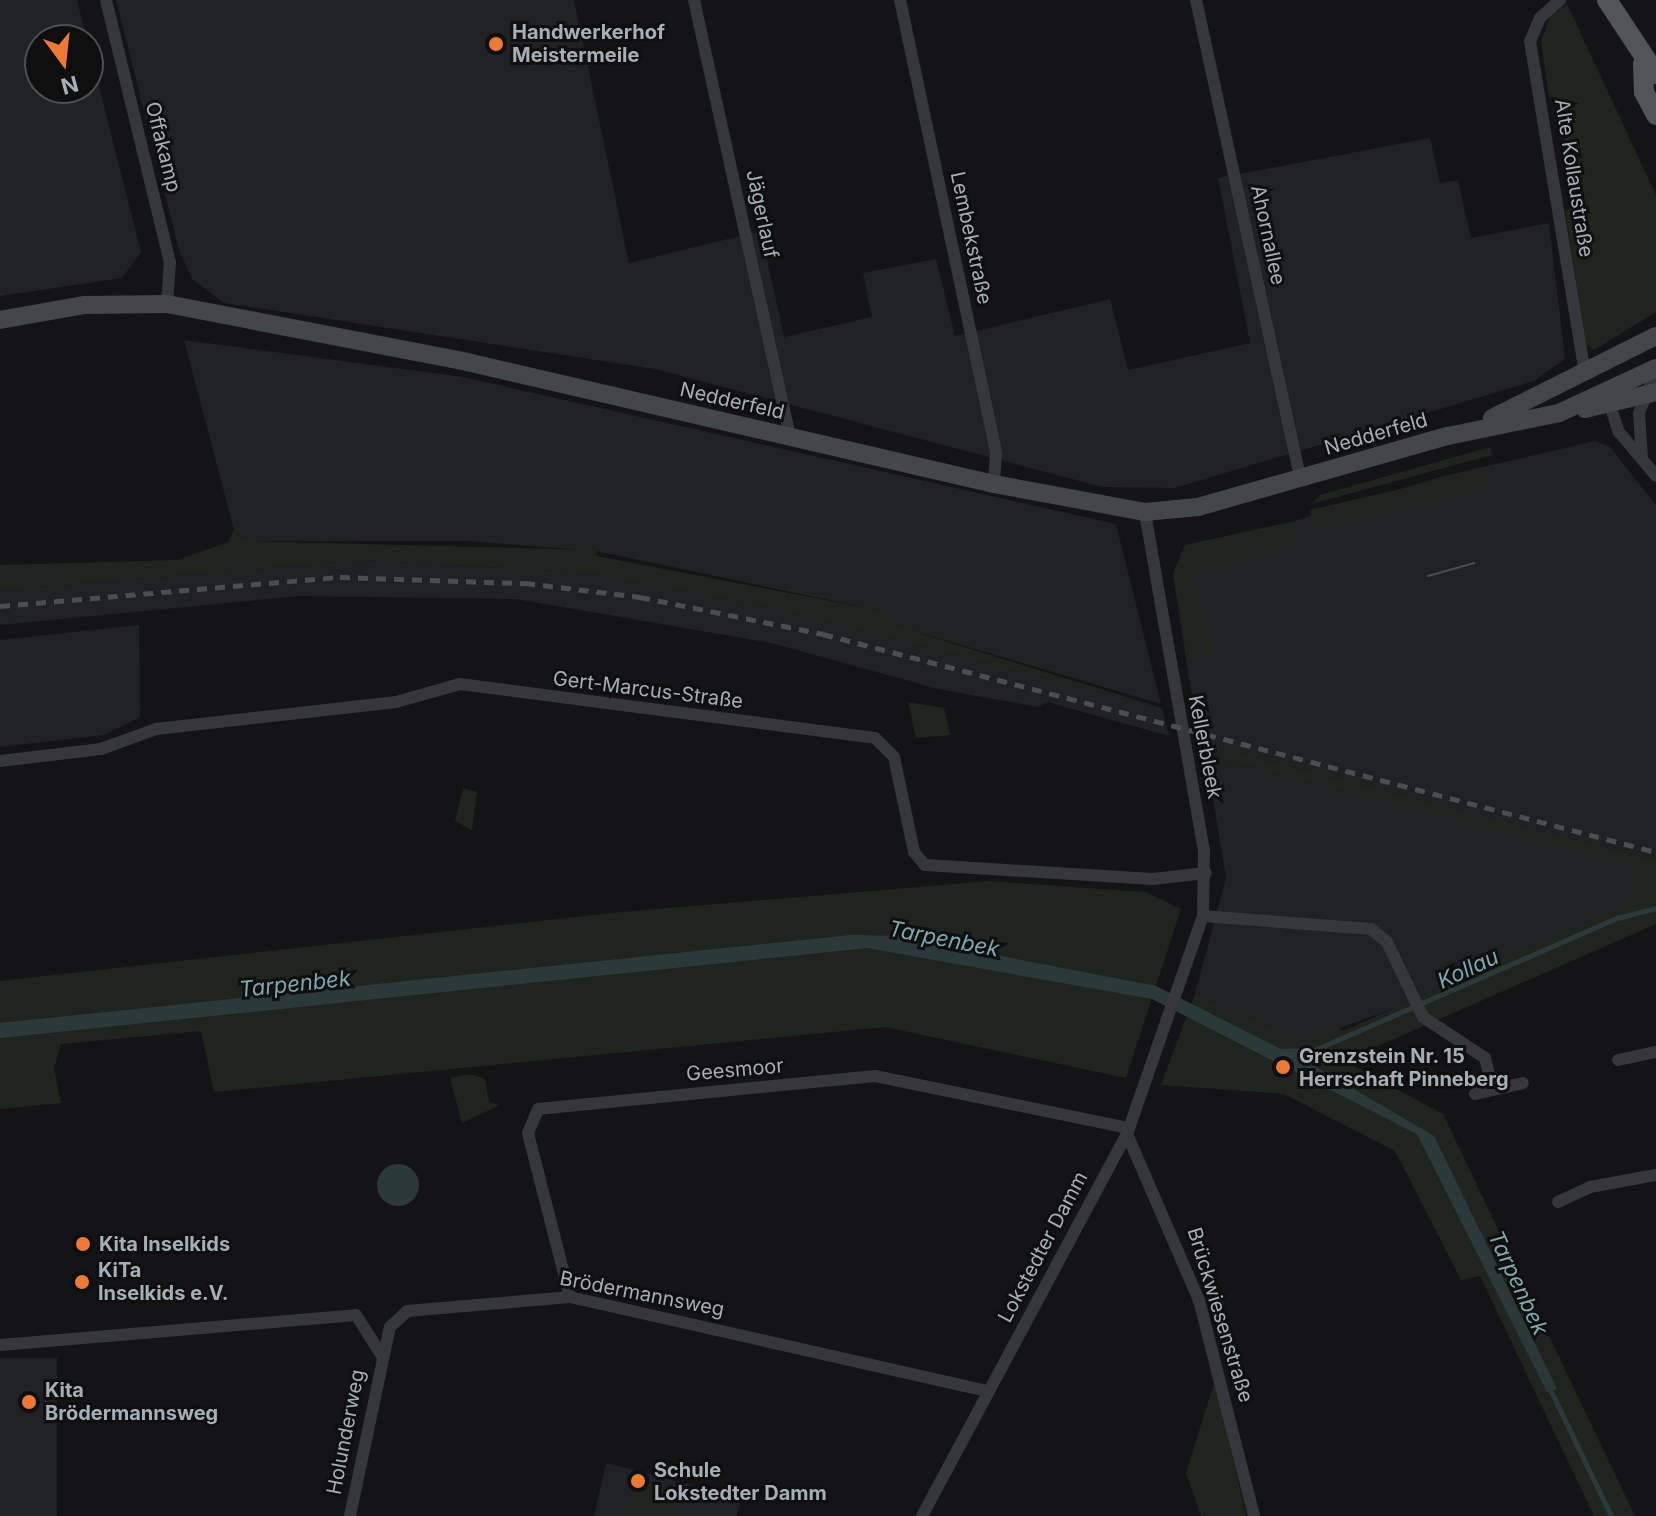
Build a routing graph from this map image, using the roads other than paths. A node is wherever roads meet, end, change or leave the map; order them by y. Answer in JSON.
{"nodes":[{"id":1,"x":106,"y":0,"type":"edge"},
{"id":2,"x":694,"y":0,"type":"edge"},
{"id":3,"x":900,"y":0,"type":"edge"},
{"id":4,"x":1196,"y":0,"type":"edge"},
{"id":5,"x":1560,"y":0,"type":"edge"},
{"id":6,"x":1607,"y":0,"type":"edge"},
{"id":7,"x":1650,"y":69,"type":"edge"},
{"id":8,"x":1656,"y":115,"type":"edge"},
{"id":9,"x":167,"y":304,"type":"junction"},
{"id":10,"x":0,"y":320,"type":"edge"},
{"id":11,"x":1656,"y":336,"type":"edge"},
{"id":12,"x":1608,"y":362,"type":"junction"},
{"id":13,"x":1656,"y":370,"type":"edge"},
{"id":14,"x":1585,"y":373,"type":"junction"},
{"id":15,"x":1649,"y":394,"type":"edge"},
{"id":16,"x":1607,"y":398,"type":"junction"},
{"id":17,"x":1448,"y":436,"type":"junction"},
{"id":18,"x":790,"y":437,"type":"junction"},
{"id":19,"x":1642,"y":458,"type":"junction"},
{"id":20,"x":1656,"y":476,"type":"edge"},
{"id":21,"x":1300,"y":478,"type":"junction"},
{"id":22,"x":994,"y":484,"type":"junction"},
{"id":23,"x":1145,"y":512,"type":"junction"},
{"id":24,"x":0,"y":761,"type":"edge"},
{"id":25,"x":1206,"y":873,"type":"junction"},
{"id":26,"x":1203,"y":916,"type":"junction"},
{"id":27,"x":1178,"y":988,"type":"joint"},
{"id":28,"x":1656,"y":1052,"type":"edge"},
{"id":29,"x":1618,"y":1060,"type":"dead end"},
{"id":30,"x":1523,"y":1083,"type":"dead end"},
{"id":31,"x":1493,"y":1090,"type":"junction"},
{"id":32,"x":1475,"y":1094,"type":"dead end"},
{"id":33,"x":1128,"y":1131,"type":"junction"},
{"id":34,"x":1656,"y":1175,"type":"edge"},
{"id":35,"x":1558,"y":1202,"type":"dead end"},
{"id":36,"x":570,"y":1297,"type":"junction"},
{"id":37,"x":0,"y":1345,"type":"edge"},
{"id":38,"x":382,"y":1356,"type":"junction"},
{"id":39,"x":988,"y":1391,"type":"junction"},
{"id":40,"x":350,"y":1516,"type":"edge"},
{"id":41,"x":922,"y":1516,"type":"edge"},
{"id":42,"x":1254,"y":1516,"type":"edge"}],
"edges":[{"from":1,"to":9,"type":"street","name":"Offakamp"},
{"from":2,"to":18,"type":"street","name":"Jägerlauf"},
{"from":3,"to":22,"type":"street","name":"Lembekstraße"},
{"from":4,"to":21,"type":"street","name":"Ahornallee"},
{"from":5,"to":14,"type":"street","name":"Alte Kollaustraße"},
{"from":6,"to":7,"type":"main road"},
{"from":7,"to":8,"type":"main road"},
{"from":9,"to":10,"type":"main road","name":"Nedderfeld"},
{"from":9,"to":18,"type":"main road","name":"Nedderfeld"},
{"from":11,"to":12,"type":"main road","name":"Nedderfeld"},
{"from":12,"to":14,"type":"main road","name":"Nedderfeld"},
{"from":12,"to":16,"type":"main road"},
{"from":13,"to":15,"type":"street"},
{"from":13,"to":16,"type":"main road","name":"Nedderfeld"},
{"from":14,"to":17,"type":"main road","name":"Nedderfeld"},
{"from":15,"to":16,"type":"main road"},
{"from":15,"to":19,"type":"street"},
{"from":16,"to":17,"type":"main road","name":"Nedderfeld"},
{"from":16,"to":19,"type":"street"},
{"from":17,"to":21,"type":"main road","name":"Nedderfeld"},
{"from":18,"to":22,"type":"main road","name":"Nedderfeld"},
{"from":19,"to":20,"type":"street"},
{"from":21,"to":23,"type":"main road","name":"Nedderfeld"},
{"from":22,"to":23,"type":"main road","name":"Nedderfeld"},
{"from":23,"to":25,"type":"street","name":"Kellerbleek"},
{"from":24,"to":25,"type":"street","name":"Gert-Marcus-Straße"},
{"from":25,"to":26,"type":"street","name":"Kellerbleek"},
{"from":26,"to":27,"type":"street","name":"Kellerbleek"},
{"from":26,"to":31,"type":"street"},
{"from":27,"to":33,"type":"street","name":"Lokstedter Damm"},
{"from":28,"to":29,"type":"street"},
{"from":30,"to":31,"type":"street"},
{"from":31,"to":32,"type":"street"},
{"from":33,"to":36,"type":"street","name":"Geesmoor"},
{"from":33,"to":39,"type":"street","name":"Lokstedter Damm"},
{"from":33,"to":42,"type":"street","name":"Brückwiesenstraße"},
{"from":34,"to":35,"type":"street"},
{"from":36,"to":38,"type":"street","name":"Brödermannsweg"},
{"from":36,"to":39,"type":"street","name":"Brödermannsweg"},
{"from":37,"to":38,"type":"street"},
{"from":38,"to":40,"type":"street","name":"Holunderweg"},
{"from":39,"to":41,"type":"street","name":"Lokstedter Damm"}]}
